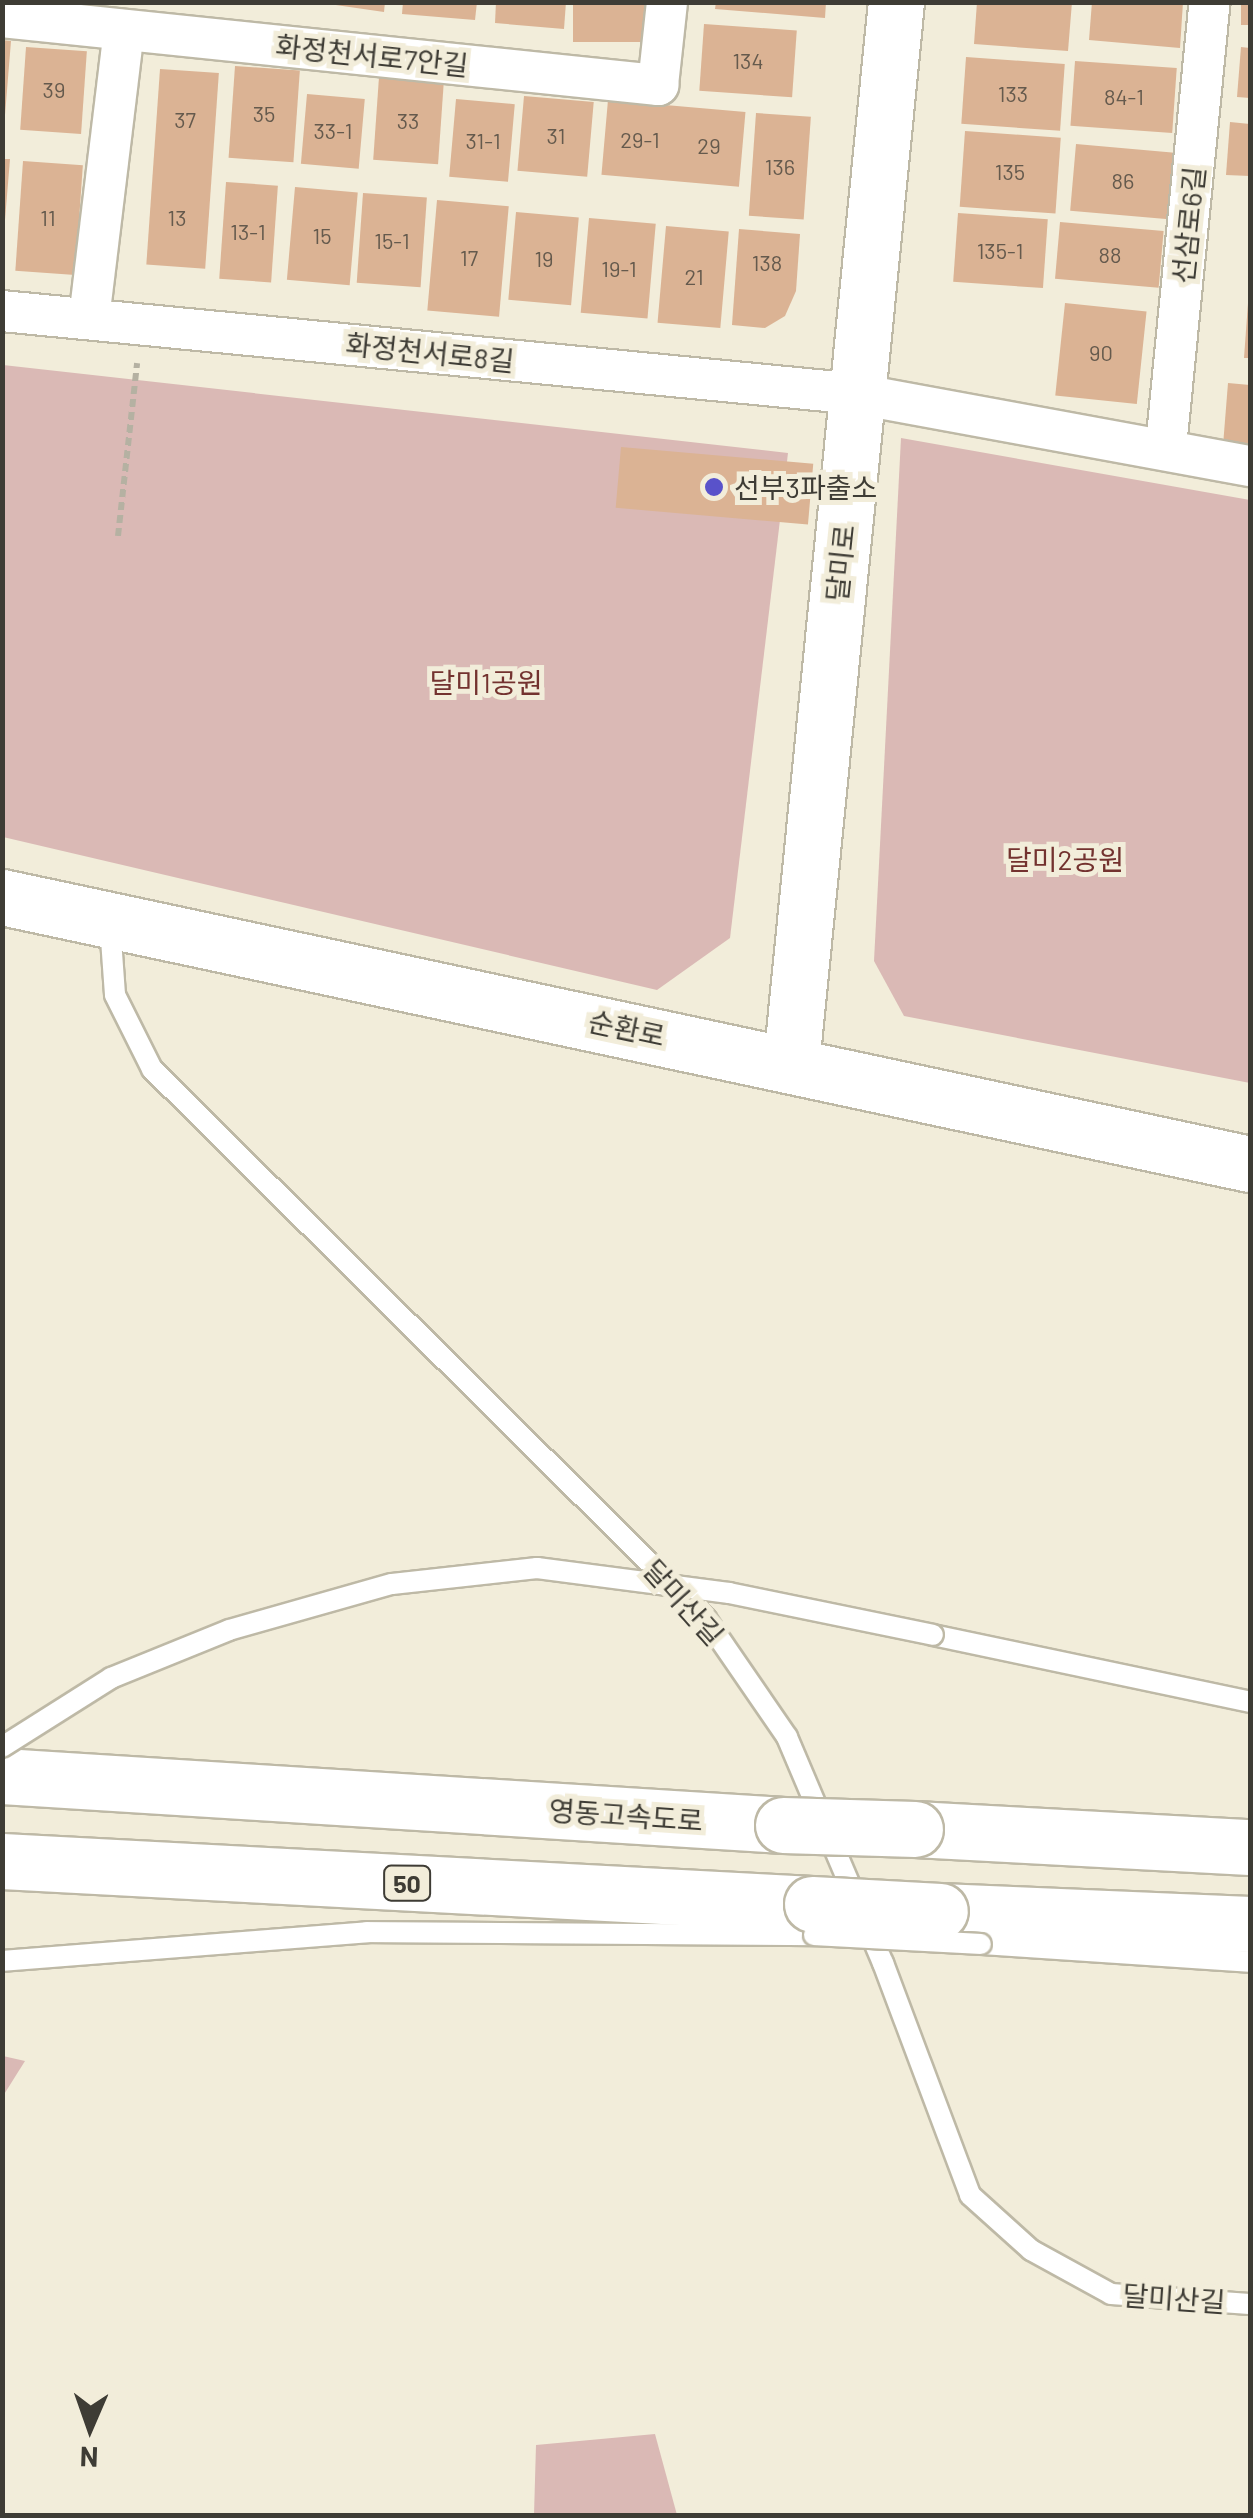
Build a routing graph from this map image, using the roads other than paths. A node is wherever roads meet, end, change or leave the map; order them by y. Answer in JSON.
{"nodes":[{"id":1,"x":667,"y":2,"type":"edge"},
{"id":2,"x":896,"y":2,"type":"edge"},
{"id":3,"x":1210,"y":2,"type":"edge"},
{"id":4,"x":2,"y":17,"type":"edge"},
{"id":5,"x":124,"y":30,"type":"junction"},
{"id":6,"x":2,"y":311,"type":"edge"},
{"id":7,"x":89,"y":319,"type":"junction"},
{"id":8,"x":857,"y":394,"type":"junction"},
{"id":9,"x":1166,"y":447,"type":"junction"},
{"id":10,"x":1250,"y":466,"type":"edge"},
{"id":11,"x":2,"y":897,"type":"edge"},
{"id":12,"x":110,"y":915,"type":"junction"},
{"id":13,"x":791,"y":1063,"type":"junction"},
{"id":14,"x":1250,"y":1164,"type":"edge"},
{"id":15,"x":1250,"y":1702,"type":"edge"},
{"id":16,"x":2,"y":1747,"type":"edge"},
{"id":17,"x":2,"y":1776,"type":"edge"},
{"id":18,"x":1250,"y":1847,"type":"edge"},
{"id":19,"x":2,"y":1861,"type":"edge"},
{"id":20,"x":813,"y":1919,"type":"junction"},
{"id":21,"x":1250,"y":1924,"type":"edge"},
{"id":22,"x":961,"y":1928,"type":"junction"},
{"id":23,"x":2,"y":1961,"type":"edge"},
{"id":24,"x":1250,"y":1962,"type":"edge"},
{"id":25,"x":1250,"y":2304,"type":"edge"}],
"edges":[{"from":1,"to":5,"type":"street","name":"화정천서로7안길"},
{"from":2,"to":8,"type":"main road","name":"달미로"},
{"from":3,"to":9,"type":"street","name":"선삼로6길"},
{"from":4,"to":5,"type":"street","name":"화정천서로7안길"},
{"from":5,"to":7,"type":"street"},
{"from":6,"to":7,"type":"street","name":"화정천서로8길"},
{"from":7,"to":8,"type":"street","name":"화정천서로8길"},
{"from":8,"to":9,"type":"street","name":"화정천서로8길"},
{"from":8,"to":13,"type":"main road","name":"달미로"},
{"from":9,"to":10,"type":"street","name":"화정천서로8길"},
{"from":11,"to":12,"type":"main road","name":"순환로"},
{"from":12,"to":13,"type":"main road","name":"순환로"},
{"from":12,"to":25,"type":"lane","name":"달미산길"},
{"from":13,"to":14,"type":"main road","name":"순환로"},
{"from":15,"to":16,"type":"lane","bridge":true},
{"from":17,"to":18,"type":"main road","name":"영동고속도로","bridge":true},
{"from":19,"to":20,"type":"main road","number":"50"},
{"from":20,"to":22,"type":"main road","number":"50","bridge":true},
{"from":20,"to":23,"type":"lane"},
{"from":21,"to":22,"type":"main road","number":"50"},
{"from":22,"to":24,"type":"lane"}]}
